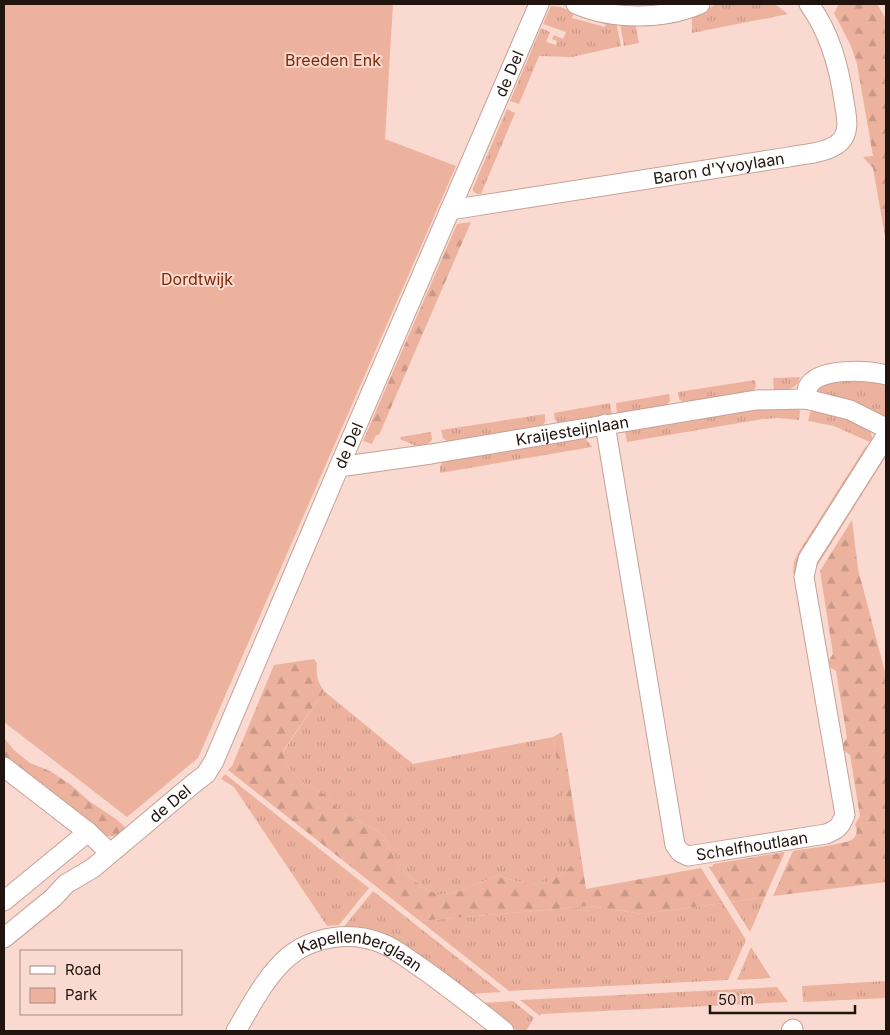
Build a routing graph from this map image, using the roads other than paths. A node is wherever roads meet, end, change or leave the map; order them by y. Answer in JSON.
{"nodes":[{"id":1,"x":540,"y":4,"type":"edge"},
{"id":2,"x":576,"y":4,"type":"edge"},
{"id":3,"x":700,"y":4,"type":"edge"},
{"id":4,"x":809,"y":4,"type":"edge"},
{"id":5,"x":450,"y":210,"type":"junction"},
{"id":6,"x":886,"y":375,"type":"edge"},
{"id":7,"x":806,"y":398,"type":"junction"},
{"id":8,"x":605,"y":424,"type":"junction"},
{"id":9,"x":886,"y":428,"type":"edge"},
{"id":10,"x":886,"y":436,"type":"edge"},
{"id":11,"x":339,"y":467,"type":"junction"},
{"id":12,"x":4,"y":767,"type":"edge"},
{"id":13,"x":88,"y":832,"type":"junction"},
{"id":14,"x":110,"y":853,"type":"junction"},
{"id":15,"x":4,"y":901,"type":"edge"},
{"id":16,"x":4,"y":938,"type":"edge"},
{"id":17,"x":236,"y":1031,"type":"edge"},
{"id":18,"x":504,"y":1031,"type":"edge"}],
"edges":[{"from":1,"to":5,"type":"street","name":"de Del"},
{"from":2,"to":3,"type":"street"},
{"from":4,"to":5,"type":"street","name":"Baron d'Yvoylaan"},
{"from":5,"to":11,"type":"street","name":"de Del"},
{"from":6,"to":7,"type":"street"},
{"from":7,"to":8,"type":"street","name":"Kraijesteijnlaan"},
{"from":7,"to":9,"type":"street","name":"Kraijesteijnlaan"},
{"from":8,"to":10,"type":"street","name":"Schelfhoutlaan"},
{"from":8,"to":11,"type":"street","name":"Kraijesteijnlaan"},
{"from":11,"to":14,"type":"street","name":"de Del"},
{"from":12,"to":13,"type":"street"},
{"from":13,"to":14,"type":"street"},
{"from":13,"to":15,"type":"street"},
{"from":14,"to":16,"type":"street","name":"de Del"},
{"from":17,"to":18,"type":"street","name":"Kapellenberglaan"}]}
